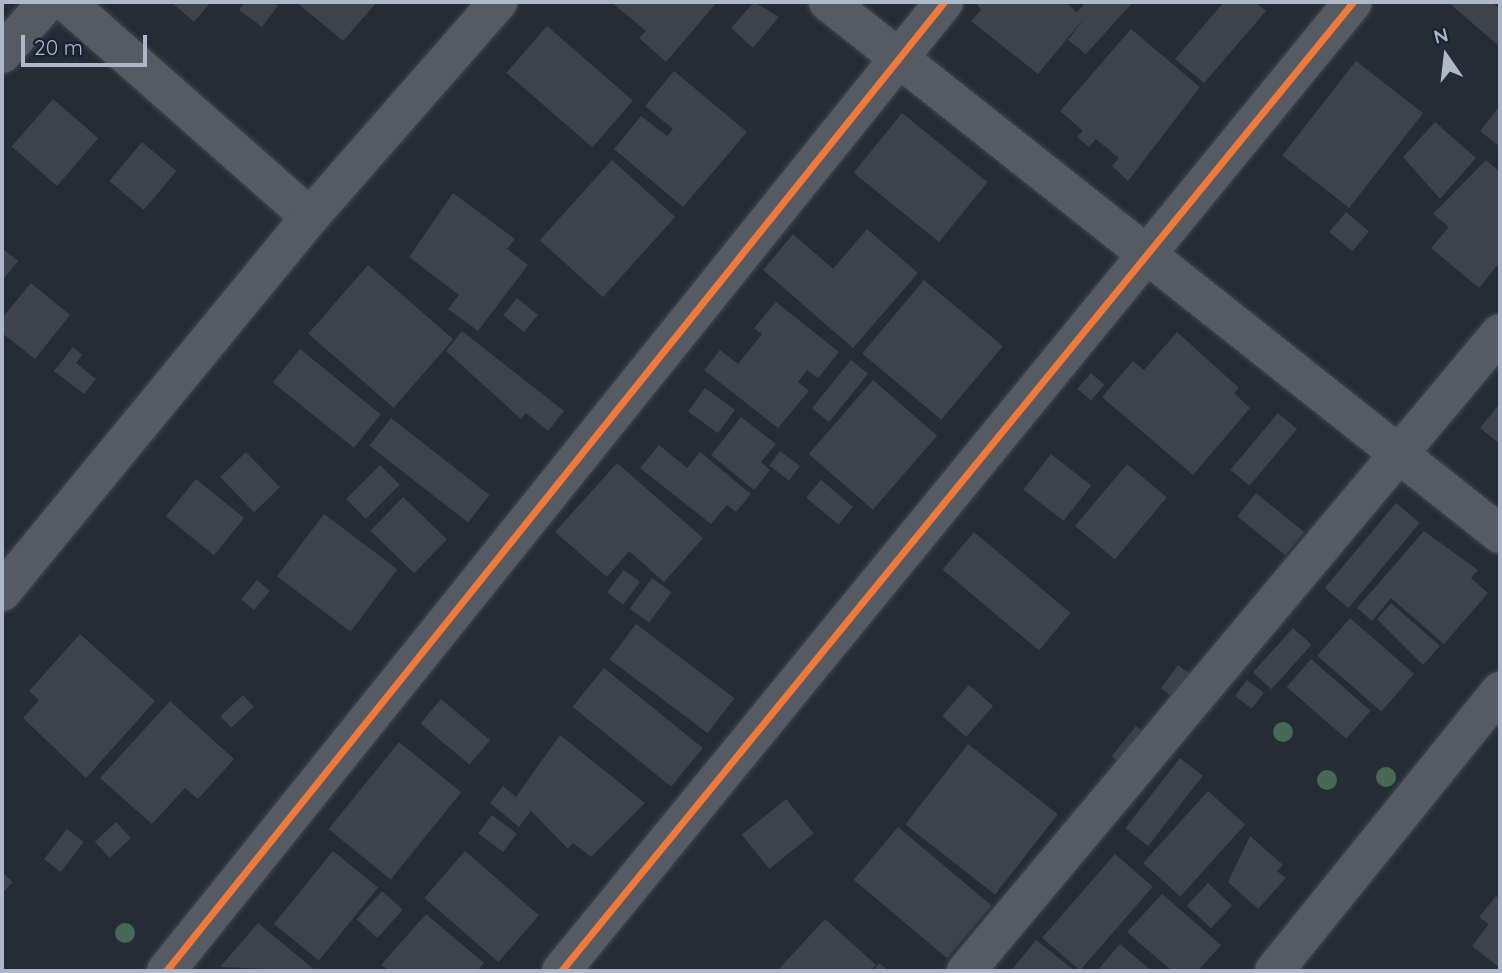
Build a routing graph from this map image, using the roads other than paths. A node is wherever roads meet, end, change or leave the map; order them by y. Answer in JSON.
{"nodes":[{"id":1,"x":47,"y":2,"type":"edge"},
{"id":2,"x":66,"y":2,"type":"edge"},
{"id":3,"x":498,"y":2,"type":"edge"},
{"id":4,"x":828,"y":2,"type":"edge"},
{"id":5,"x":944,"y":2,"type":"edge"},
{"id":6,"x":1353,"y":2,"type":"edge"},
{"id":7,"x":2,"y":54,"type":"edge"},
{"id":8,"x":900,"y":58,"type":"junction"},
{"id":9,"x":310,"y":217,"type":"junction"},
{"id":10,"x":1150,"y":256,"type":"junction"},
{"id":11,"x":1500,"y":333,"type":"edge"},
{"id":12,"x":1397,"y":453,"type":"junction"},
{"id":13,"x":1500,"y":534,"type":"edge"},
{"id":14,"x":2,"y":592,"type":"edge"},
{"id":15,"x":1500,"y":691,"type":"edge"},
{"id":16,"x":166,"y":971,"type":"edge"},
{"id":17,"x":561,"y":971,"type":"edge"},
{"id":18,"x":966,"y":971,"type":"edge"},
{"id":19,"x":1273,"y":971,"type":"edge"}],
"edges":[{"from":1,"to":7,"type":"street"},
{"from":2,"to":9,"type":"street"},
{"from":3,"to":9,"type":"street"},
{"from":4,"to":8,"type":"street"},
{"from":5,"to":8,"type":"street"},
{"from":6,"to":10,"type":"street"},
{"from":8,"to":10,"type":"street"},
{"from":8,"to":16,"type":"street"},
{"from":9,"to":14,"type":"street"},
{"from":10,"to":12,"type":"street"},
{"from":10,"to":17,"type":"street"},
{"from":11,"to":12,"type":"street"},
{"from":12,"to":13,"type":"street"},
{"from":12,"to":18,"type":"street"},
{"from":15,"to":19,"type":"street"}]}
